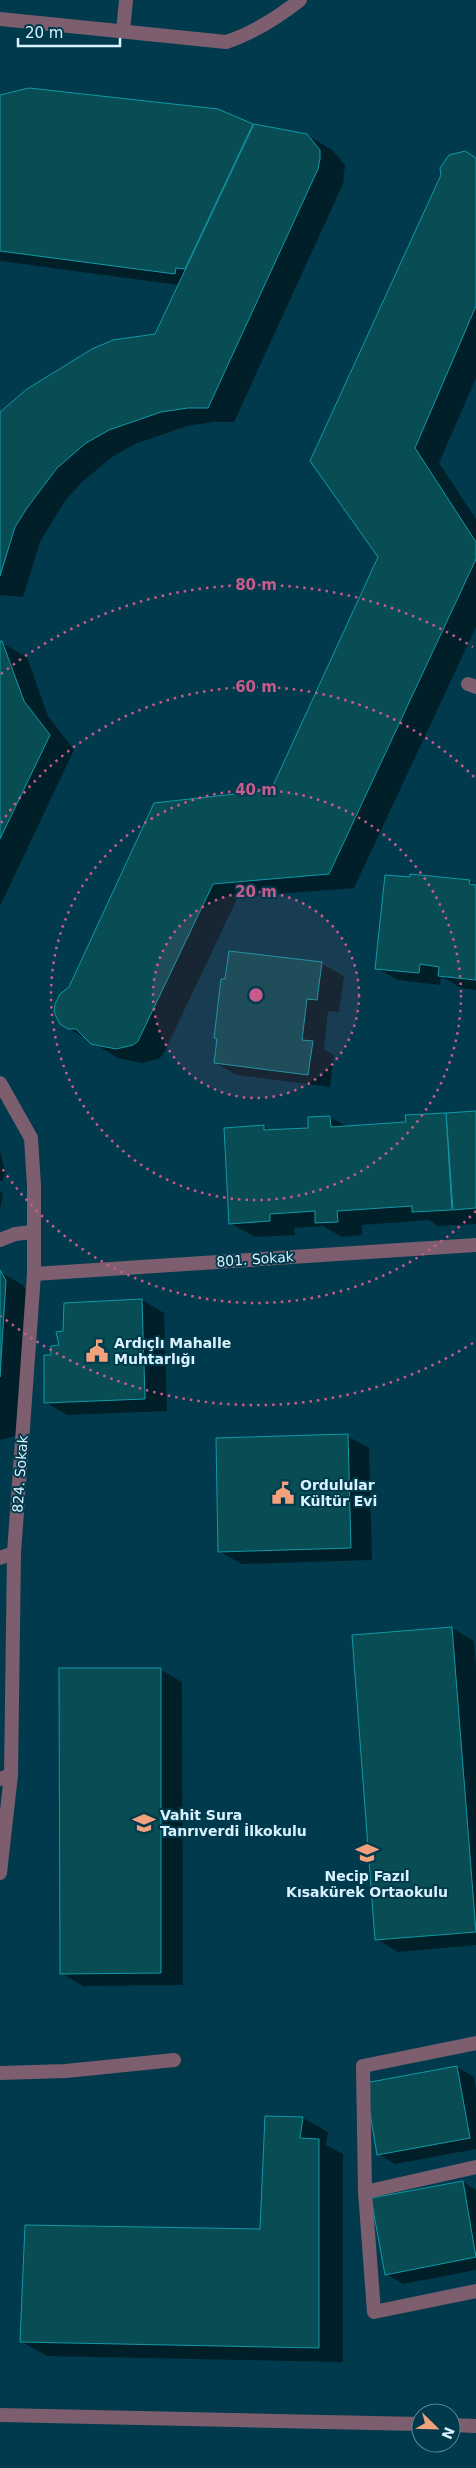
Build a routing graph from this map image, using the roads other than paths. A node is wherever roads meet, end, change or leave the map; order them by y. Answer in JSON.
{"nodes":[{"id":1,"x":126,"y":0,"type":"edge"},
{"id":2,"x":300,"y":0,"type":"edge"},
{"id":3,"x":0,"y":19,"type":"edge"},
{"id":4,"x":123,"y":31,"type":"junction"},
{"id":5,"x":0,"y":1083,"type":"edge"},
{"id":6,"x":32,"y":1232,"type":"junction"},
{"id":7,"x":0,"y":1240,"type":"edge"},
{"id":8,"x":476,"y":1244,"type":"edge"},
{"id":9,"x":34,"y":1274,"type":"junction"},
{"id":10,"x":14,"y":1553,"type":"junction"},
{"id":11,"x":0,"y":1558,"type":"edge"},
{"id":12,"x":5,"y":1777,"type":"edge"},
{"id":13,"x":0,"y":1873,"type":"edge"},
{"id":14,"x":476,"y":2043,"type":"edge"},
{"id":15,"x":174,"y":2060,"type":"dead end"},
{"id":16,"x":0,"y":2074,"type":"edge"},
{"id":17,"x":476,"y":2167,"type":"edge"},
{"id":18,"x":365,"y":2192,"type":"junction"},
{"id":19,"x":476,"y":2291,"type":"edge"},
{"id":20,"x":0,"y":2415,"type":"edge"},
{"id":21,"x":411,"y":2424,"type":"edge"},
{"id":22,"x":461,"y":2425,"type":"edge"},
{"id":23,"x":476,"y":2426,"type":"edge"}],
"edges":[{"from":1,"to":4,"type":"street"},
{"from":2,"to":4,"type":"street"},
{"from":3,"to":4,"type":"street"},
{"from":5,"to":6,"type":"street","name":"824. Sokak"},
{"from":6,"to":7,"type":"street"},
{"from":6,"to":9,"type":"street","name":"824. Sokak"},
{"from":8,"to":9,"type":"street","name":"801. Sokak"},
{"from":9,"to":10,"type":"street","name":"824. Sokak"},
{"from":10,"to":11,"type":"street"},
{"from":10,"to":12,"type":"street","name":"824. Sokak"},
{"from":12,"to":13,"type":"street","name":"824. Sokak"},
{"from":14,"to":18,"type":"street"},
{"from":15,"to":16,"type":"street"},
{"from":17,"to":18,"type":"street"},
{"from":18,"to":19,"type":"street"},
{"from":20,"to":21,"type":"street"},
{"from":22,"to":23,"type":"street"}]}
